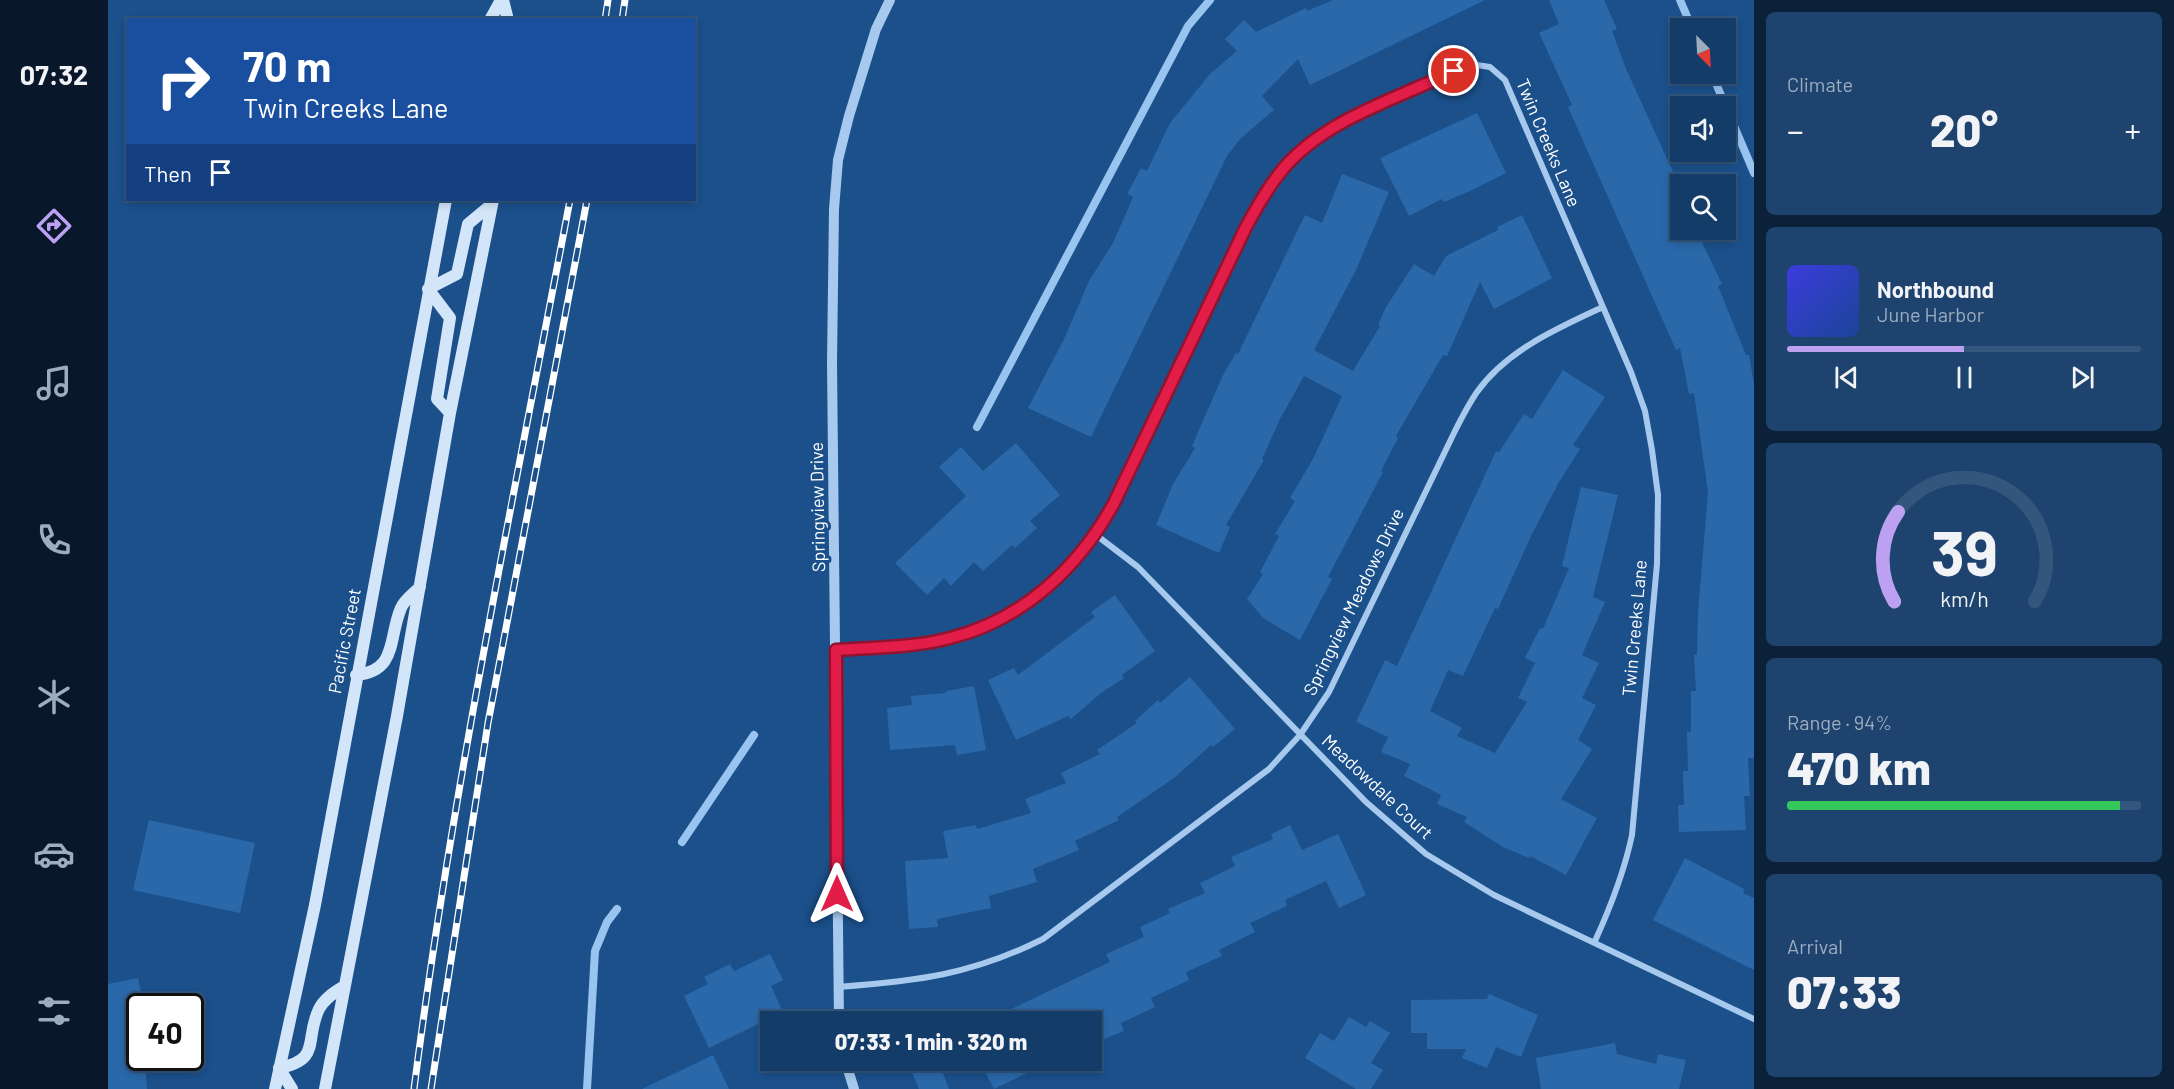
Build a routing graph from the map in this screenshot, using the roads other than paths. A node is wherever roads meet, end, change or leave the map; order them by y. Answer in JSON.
{"nodes":[{"id":1,"x":502,"y":0,"type":"edge"},
{"id":2,"x":890,"y":0,"type":"edge"},
{"id":3,"x":491,"y":18,"type":"edge"},
{"id":4,"x":507,"y":18,"type":"edge"},
{"id":5,"x":446,"y":201,"type":"edge"},
{"id":6,"x":493,"y":202,"type":"edge"},
{"id":7,"x":428,"y":289,"type":"junction"},
{"id":8,"x":1603,"y":307,"type":"junction"},
{"id":9,"x":450,"y":413,"type":"junction"},
{"id":10,"x":1096,"y":535,"type":"junction"},
{"id":11,"x":420,"y":586,"type":"junction"},
{"id":12,"x":836,"y":650,"type":"junction"},
{"id":13,"x":356,"y":675,"type":"junction"},
{"id":14,"x":1300,"y":735,"type":"junction"},
{"id":15,"x":1595,"y":941,"type":"junction"},
{"id":16,"x":343,"y":987,"type":"junction"},
{"id":17,"x":838,"y":987,"type":"junction"},
{"id":18,"x":839,"y":1011,"type":"edge"},
{"id":19,"x":1754,"y":1019,"type":"edge"},
{"id":20,"x":279,"y":1068,"type":"junction"},
{"id":21,"x":848,"y":1071,"type":"edge"},
{"id":22,"x":275,"y":1089,"type":"edge"},
{"id":23,"x":292,"y":1089,"type":"edge"},
{"id":24,"x":325,"y":1089,"type":"edge"},
{"id":25,"x":854,"y":1089,"type":"edge"}],
"edges":[{"from":1,"to":3,"type":"main road"},
{"from":1,"to":4,"type":"main road"},
{"from":2,"to":12,"type":"street","name":"Springview Drive"},
{"from":5,"to":7,"type":"main road","name":"Pacific Street"},
{"from":6,"to":7,"type":"main road"},
{"from":6,"to":9,"type":"main road"},
{"from":7,"to":9,"type":"main road"},
{"from":7,"to":13,"type":"main road","name":"Pacific Street"},
{"from":8,"to":10,"type":"street","name":"Twin Creeks Lane"},
{"from":8,"to":14,"type":"street","name":"Springview Meadows Drive"},
{"from":8,"to":15,"type":"street","name":"Twin Creeks Lane"},
{"from":9,"to":11,"type":"main road"},
{"from":10,"to":12,"type":"street","name":"Twin Creeks Lane"},
{"from":10,"to":14,"type":"street","name":"Meadowdale Court"},
{"from":11,"to":13,"type":"main road"},
{"from":11,"to":16,"type":"main road"},
{"from":12,"to":17,"type":"street","name":"Springview Drive"},
{"from":13,"to":20,"type":"main road","name":"Pacific Street"},
{"from":14,"to":15,"type":"street","name":"Meadowdale Court"},
{"from":14,"to":17,"type":"street","name":"Springview Meadows Drive"},
{"from":15,"to":19,"type":"street","name":"Meadowdale Court"},
{"from":16,"to":20,"type":"main road"},
{"from":16,"to":24,"type":"main road"},
{"from":17,"to":18,"type":"street","name":"Springview Drive"},
{"from":20,"to":22,"type":"main road","name":"Pacific Street"},
{"from":20,"to":23,"type":"main road"},
{"from":21,"to":25,"type":"street"}]}
